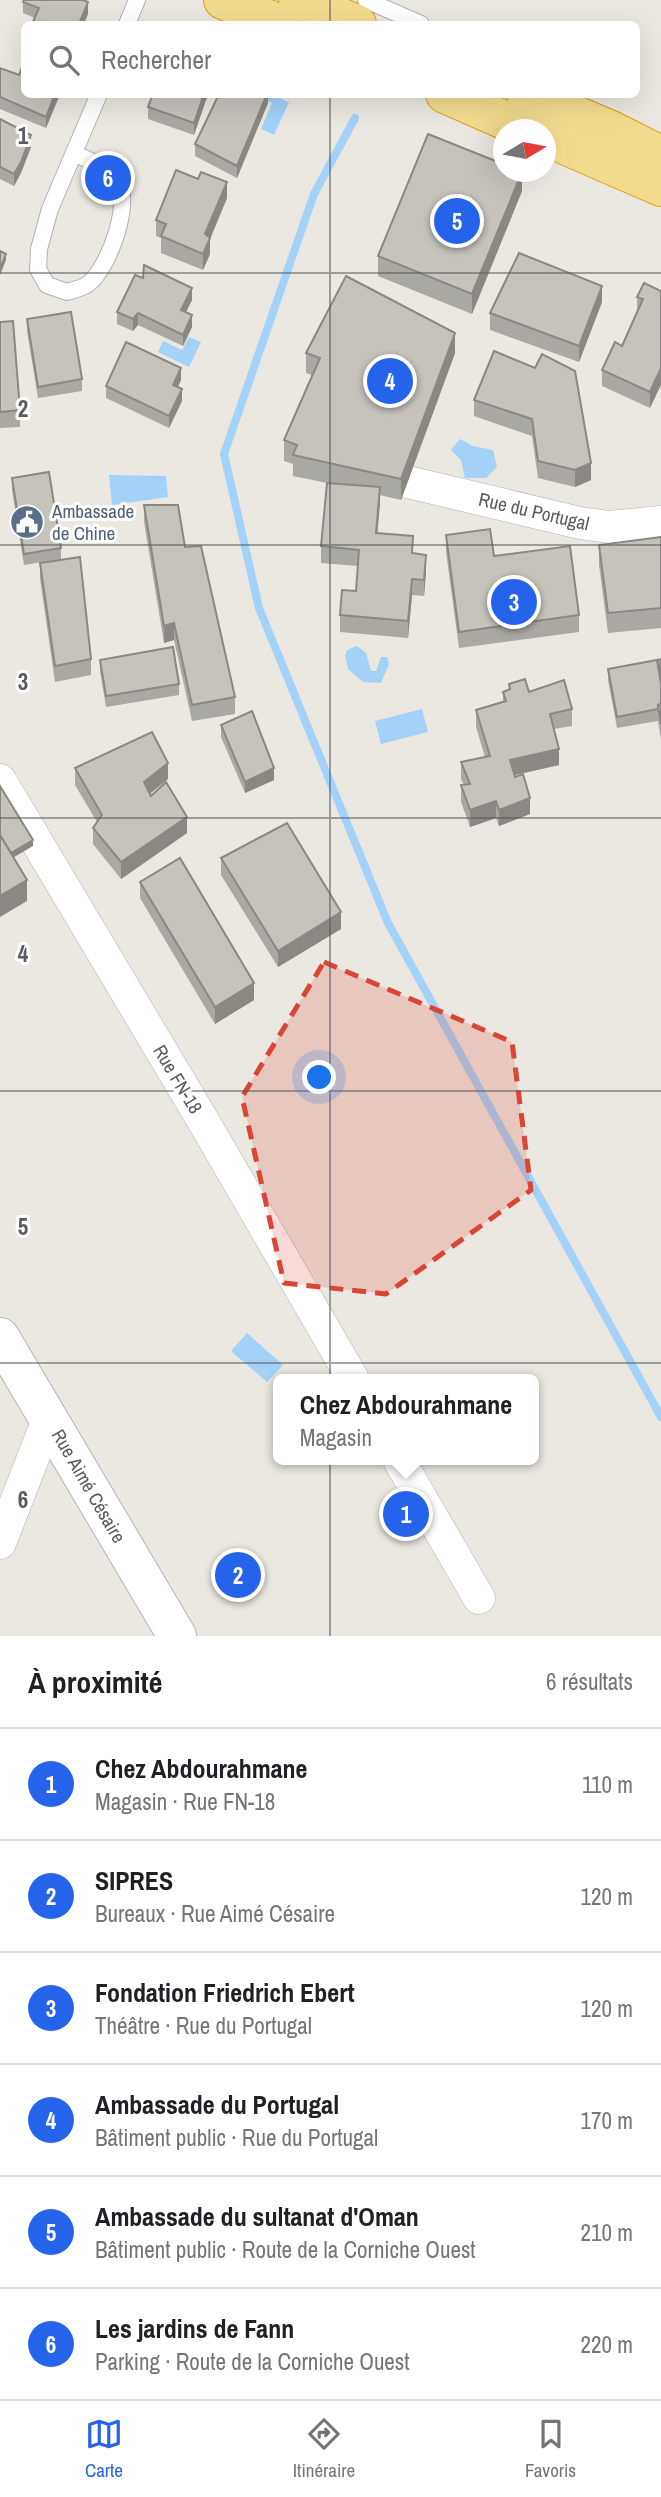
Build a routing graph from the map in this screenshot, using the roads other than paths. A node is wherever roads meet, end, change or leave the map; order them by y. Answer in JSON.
{"nodes":[{"id":1,"x":137,"y":0,"type":"edge"},
{"id":2,"x":223,"y":0,"type":"edge"},
{"id":3,"x":298,"y":0,"type":"edge"},
{"id":4,"x":366,"y":0,"type":"edge"},
{"id":5,"x":128,"y":21,"type":"edge"},
{"id":6,"x":273,"y":21,"type":"edge"},
{"id":7,"x":350,"y":21,"type":"edge"},
{"id":8,"x":414,"y":21,"type":"edge"},
{"id":9,"x":97,"y":98,"type":"edge"},
{"id":10,"x":454,"y":98,"type":"edge"},
{"id":11,"x":535,"y":98,"type":"edge"},
{"id":12,"x":576,"y":98,"type":"edge"},
{"id":13,"x":502,"y":119,"type":"edge"},
{"id":14,"x":611,"y":130,"type":"junction"},
{"id":15,"x":556,"y":142,"type":"edge"},
{"id":16,"x":76,"y":154,"type":"junction"},
{"id":17,"x":661,"y":155,"type":"edge"},
{"id":18,"x":661,"y":187,"type":"edge"},
{"id":19,"x":408,"y":482,"type":"edge"},
{"id":20,"x":661,"y":522,"type":"edge"},
{"id":21,"x":0,"y":780,"type":"edge"},
{"id":22,"x":0,"y":1337,"type":"edge"},
{"id":23,"x":350,"y":1374,"type":"edge"},
{"id":24,"x":49,"y":1417,"type":"junction"},
{"id":25,"x":402,"y":1465,"type":"edge"},
{"id":26,"x":0,"y":1543,"type":"edge"},
{"id":27,"x":480,"y":1598,"type":"dead end"},
{"id":28,"x":169,"y":1631,"type":"edge"}],
"edges":[{"from":1,"to":5,"type":"lane"},
{"from":2,"to":6,"type":"highway"},
{"from":3,"to":7,"type":"highway"},
{"from":4,"to":8,"type":"lane"},
{"from":9,"to":16,"type":"lane"},
{"from":10,"to":13,"type":"highway"},
{"from":11,"to":14,"type":"highway"},
{"from":12,"to":14,"type":"lane"},
{"from":14,"to":17,"type":"highway"},
{"from":15,"to":18,"type":"highway"},
{"from":16,"to":16,"type":"lane"},
{"from":19,"to":20,"type":"street","name":"Rue du Portugal"},
{"from":21,"to":23,"type":"street","name":"Rue FN-18"},
{"from":22,"to":24,"type":"street","name":"Rue Aimé Césaire"},
{"from":24,"to":26,"type":"street"},
{"from":24,"to":28,"type":"street","name":"Rue Aimé Césaire"},
{"from":25,"to":27,"type":"street"}]}
